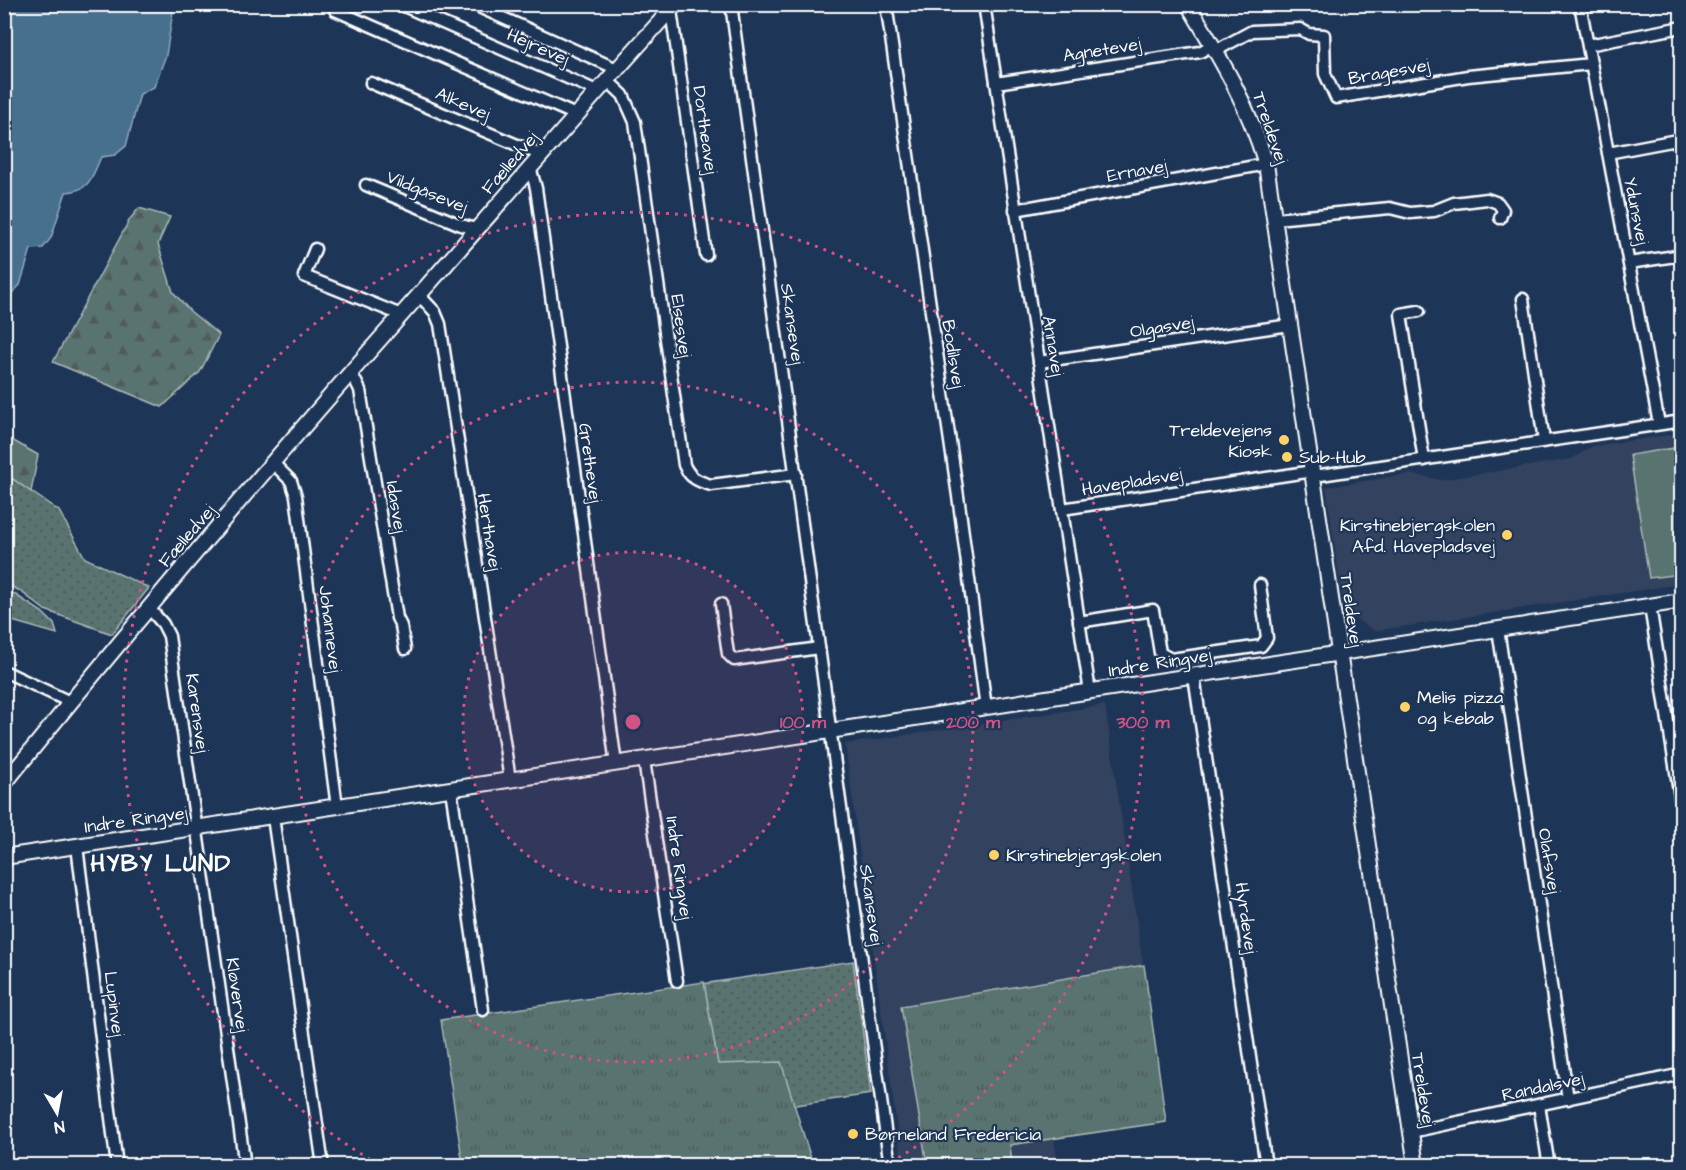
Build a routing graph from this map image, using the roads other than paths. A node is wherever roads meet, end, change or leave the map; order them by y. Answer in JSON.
{"nodes":[{"id":1,"x":399,"y":4,"type":"edge"},
{"id":2,"x":472,"y":4,"type":"edge"},
{"id":3,"x":731,"y":4,"type":"edge"},
{"id":4,"x":886,"y":4,"type":"edge"},
{"id":5,"x":984,"y":4,"type":"edge"},
{"id":6,"x":1188,"y":4,"type":"edge"},
{"id":7,"x":1580,"y":4,"type":"edge"},
{"id":8,"x":674,"y":7,"type":"edge"},
{"id":9,"x":335,"y":10,"type":"dead end"},
{"id":10,"x":1682,"y":27,"type":"edge"},
{"id":11,"x":1588,"y":45,"type":"junction"},
{"id":12,"x":1214,"y":48,"type":"junction"},
{"id":13,"x":1591,"y":64,"type":"junction"},
{"id":14,"x":617,"y":69,"type":"junction"},
{"id":15,"x":607,"y":80,"type":"junction"},
{"id":16,"x":371,"y":83,"type":"dead end"},
{"id":17,"x":996,"y":83,"type":"junction"},
{"id":18,"x":597,"y":91,"type":"junction"},
{"id":19,"x":576,"y":115,"type":"junction"},
{"id":20,"x":1682,"y":139,"type":"edge"},
{"id":21,"x":1608,"y":153,"type":"junction"},
{"id":22,"x":541,"y":155,"type":"junction"},
{"id":23,"x":1266,"y":164,"type":"junction"},
{"id":24,"x":530,"y":167,"type":"junction"},
{"id":25,"x":366,"y":185,"type":"dead end"},
{"id":26,"x":1015,"y":210,"type":"junction"},
{"id":27,"x":1500,"y":218,"type":"dead end"},
{"id":28,"x":1275,"y":219,"type":"junction"},
{"id":29,"x":476,"y":229,"type":"junction"},
{"id":30,"x":315,"y":249,"type":"dead end"},
{"id":31,"x":706,"y":255,"type":"dead end"},
{"id":32,"x":1682,"y":255,"type":"edge"},
{"id":33,"x":1629,"y":263,"type":"junction"},
{"id":34,"x":419,"y":295,"type":"junction"},
{"id":35,"x":1523,"y":299,"type":"dead end"},
{"id":36,"x":1419,"y":311,"type":"dead end"},
{"id":37,"x":401,"y":315,"type":"junction"},
{"id":38,"x":1290,"y":324,"type":"junction"},
{"id":39,"x":1039,"y":362,"type":"junction"},
{"id":40,"x":351,"y":372,"type":"junction"},
{"id":41,"x":1682,"y":421,"type":"edge"},
{"id":42,"x":1659,"y":424,"type":"junction"},
{"id":43,"x":1544,"y":441,"type":"junction"},
{"id":44,"x":1424,"y":460,"type":"junction"},
{"id":45,"x":273,"y":463,"type":"junction"},
{"id":46,"x":796,"y":474,"type":"junction"},
{"id":47,"x":1313,"y":474,"type":"junction"},
{"id":48,"x":1062,"y":509,"type":"junction"},
{"id":49,"x":1260,"y":585,"type":"dead end"},
{"id":50,"x":1682,"y":601,"type":"edge"},
{"id":51,"x":721,"y":604,"type":"dead end"},
{"id":52,"x":1650,"y":606,"type":"junction"},
{"id":53,"x":149,"y":608,"type":"junction"},
{"id":54,"x":1079,"y":622,"type":"junction"},
{"id":55,"x":1498,"y":629,"type":"junction"},
{"id":56,"x":405,"y":648,"type":"dead end"},
{"id":57,"x":819,"y":648,"type":"junction"},
{"id":58,"x":1339,"y":653,"type":"junction"},
{"id":59,"x":4,"y":671,"type":"edge"},
{"id":60,"x":1194,"y":676,"type":"junction"},
{"id":61,"x":1090,"y":692,"type":"junction"},
{"id":62,"x":70,"y":702,"type":"junction"},
{"id":63,"x":986,"y":708,"type":"junction"},
{"id":64,"x":831,"y":731,"type":"junction"},
{"id":65,"x":644,"y":760,"type":"junction"},
{"id":66,"x":616,"y":764,"type":"junction"},
{"id":67,"x":510,"y":780,"type":"junction"},
{"id":68,"x":4,"y":784,"type":"edge"},
{"id":69,"x":451,"y":789,"type":"junction"},
{"id":70,"x":337,"y":807,"type":"junction"},
{"id":71,"x":1682,"y":810,"type":"edge"},
{"id":72,"x":273,"y":817,"type":"junction"},
{"id":73,"x":196,"y":829,"type":"junction"},
{"id":74,"x":77,"y":846,"type":"junction"},
{"id":75,"x":4,"y":857,"type":"edge"},
{"id":76,"x":677,"y":981,"type":"dead end"},
{"id":77,"x":483,"y":1010,"type":"dead end"},
{"id":78,"x":1682,"y":1074,"type":"edge"},
{"id":79,"x":1568,"y":1099,"type":"junction"},
{"id":80,"x":1539,"y":1105,"type":"junction"},
{"id":81,"x":1411,"y":1132,"type":"junction"},
{"id":82,"x":117,"y":1166,"type":"edge"},
{"id":83,"x":245,"y":1166,"type":"edge"},
{"id":84,"x":322,"y":1166,"type":"edge"},
{"id":85,"x":890,"y":1166,"type":"edge"},
{"id":86,"x":1266,"y":1166,"type":"edge"},
{"id":87,"x":1416,"y":1166,"type":"edge"},
{"id":88,"x":1549,"y":1166,"type":"edge"}],
"edges":[{"from":1,"to":18,"type":"street","name":"Hejrevej"},
{"from":2,"to":14,"type":"street"},
{"from":3,"to":46,"type":"street","name":"Skansevej"},
{"from":4,"to":63,"type":"street","name":"Bodilsvej"},
{"from":5,"to":17,"type":"street","name":"Annavej"},
{"from":6,"to":12,"type":"street","name":"Treldevej"},
{"from":7,"to":11,"type":"street","name":"Ydunsvej"},
{"from":8,"to":14,"type":"street","name":"Fælledvej"},
{"from":8,"to":31,"type":"street","name":"Dortheavej"},
{"from":9,"to":19,"type":"street"},
{"from":10,"to":11,"type":"street"},
{"from":11,"to":13,"type":"street","name":"Ydunsvej"},
{"from":12,"to":13,"type":"street","name":"Bragesvej"},
{"from":12,"to":17,"type":"street","name":"Agnetevej"},
{"from":12,"to":23,"type":"street","name":"Treldevej"},
{"from":13,"to":21,"type":"street","name":"Ydunsvej"},
{"from":14,"to":15,"type":"street","name":"Fælledvej"},
{"from":15,"to":18,"type":"street","name":"Fælledvej"},
{"from":15,"to":46,"type":"street","name":"Elsesvej"},
{"from":16,"to":22,"type":"street","name":"Alkevej"},
{"from":17,"to":26,"type":"street","name":"Annavej"},
{"from":18,"to":19,"type":"street","name":"Fælledvej"},
{"from":19,"to":22,"type":"street","name":"Fælledvej"},
{"from":20,"to":21,"type":"street"},
{"from":21,"to":33,"type":"street","name":"Ydunsvej"},
{"from":22,"to":24,"type":"street","name":"Fælledvej"},
{"from":23,"to":26,"type":"street","name":"Ernavej"},
{"from":23,"to":28,"type":"street","name":"Treldevej"},
{"from":24,"to":29,"type":"street","name":"Fælledvej"},
{"from":24,"to":66,"type":"street","name":"Grethevej"},
{"from":25,"to":29,"type":"street","name":"Vildgåsevej"},
{"from":26,"to":39,"type":"street","name":"Annavej"},
{"from":27,"to":28,"type":"street"},
{"from":28,"to":38,"type":"street","name":"Treldevej"},
{"from":29,"to":34,"type":"street","name":"Fælledvej"},
{"from":30,"to":37,"type":"street"},
{"from":32,"to":33,"type":"street"},
{"from":33,"to":42,"type":"street","name":"Ydunsvej"},
{"from":34,"to":37,"type":"street","name":"Fælledvej"},
{"from":34,"to":67,"type":"street","name":"Herthavej"},
{"from":35,"to":43,"type":"street"},
{"from":36,"to":44,"type":"street"},
{"from":37,"to":40,"type":"street","name":"Fælledvej"},
{"from":38,"to":39,"type":"street","name":"Olgasvej"},
{"from":38,"to":47,"type":"street","name":"Treldevej"},
{"from":39,"to":48,"type":"street","name":"Annavej"},
{"from":40,"to":45,"type":"street","name":"Fælledvej"},
{"from":40,"to":56,"type":"street","name":"Idasvej"},
{"from":41,"to":42,"type":"street","name":"Havepladsvej"},
{"from":42,"to":43,"type":"street","name":"Havepladsvej"},
{"from":43,"to":44,"type":"street","name":"Havepladsvej"},
{"from":44,"to":47,"type":"street","name":"Havepladsvej"},
{"from":45,"to":53,"type":"street","name":"Fælledvej"},
{"from":45,"to":70,"type":"street","name":"Johannevej"},
{"from":46,"to":57,"type":"street","name":"Skansevej"},
{"from":47,"to":48,"type":"street","name":"Havepladsvej"},
{"from":47,"to":58,"type":"street","name":"Treldevej"},
{"from":48,"to":54,"type":"street","name":"Annavej"},
{"from":49,"to":54,"type":"street"},
{"from":50,"to":52,"type":"street","name":"Indre Ringvej"},
{"from":51,"to":57,"type":"street"},
{"from":52,"to":55,"type":"street","name":"Indre Ringvej"},
{"from":52,"to":71,"type":"street"},
{"from":53,"to":62,"type":"street","name":"Fælledvej"},
{"from":53,"to":73,"type":"street","name":"Karensvej"},
{"from":54,"to":61,"type":"street","name":"Annavej"},
{"from":55,"to":58,"type":"street","name":"Indre Ringvej"},
{"from":55,"to":79,"type":"street","name":"Olafsvej"},
{"from":57,"to":64,"type":"street","name":"Skansevej"},
{"from":58,"to":60,"type":"street","name":"Indre Ringvej"},
{"from":58,"to":81,"type":"street","name":"Treldevej"},
{"from":59,"to":62,"type":"street"},
{"from":60,"to":61,"type":"street","name":"Indre Ringvej"},
{"from":60,"to":86,"type":"street","name":"Hyrdevej"},
{"from":61,"to":63,"type":"street","name":"Indre Ringvej"},
{"from":62,"to":68,"type":"street","name":"Fælledvej"},
{"from":63,"to":64,"type":"street","name":"Indre Ringvej"},
{"from":64,"to":65,"type":"street","name":"Indre Ringvej"},
{"from":64,"to":85,"type":"street","name":"Skansevej"},
{"from":65,"to":66,"type":"street","name":"Indre Ringvej"},
{"from":65,"to":76,"type":"street","name":"Indre Ringvej"},
{"from":66,"to":67,"type":"street","name":"Indre Ringvej"},
{"from":67,"to":69,"type":"street","name":"Indre Ringvej"},
{"from":69,"to":70,"type":"street","name":"Indre Ringvej"},
{"from":69,"to":77,"type":"street"},
{"from":70,"to":72,"type":"street","name":"Indre Ringvej"},
{"from":72,"to":73,"type":"street","name":"Indre Ringvej"},
{"from":72,"to":84,"type":"street"},
{"from":73,"to":74,"type":"street","name":"Indre Ringvej"},
{"from":73,"to":83,"type":"street","name":"Kløvervej"},
{"from":74,"to":75,"type":"street","name":"Indre Ringvej"},
{"from":74,"to":82,"type":"street","name":"Lupinvej"},
{"from":78,"to":79,"type":"street","name":"Randalsvej"},
{"from":79,"to":80,"type":"street","name":"Randalsvej"},
{"from":80,"to":81,"type":"street","name":"Randalsvej"},
{"from":80,"to":88,"type":"street"},
{"from":81,"to":87,"type":"street","name":"Treldevej"}]}
